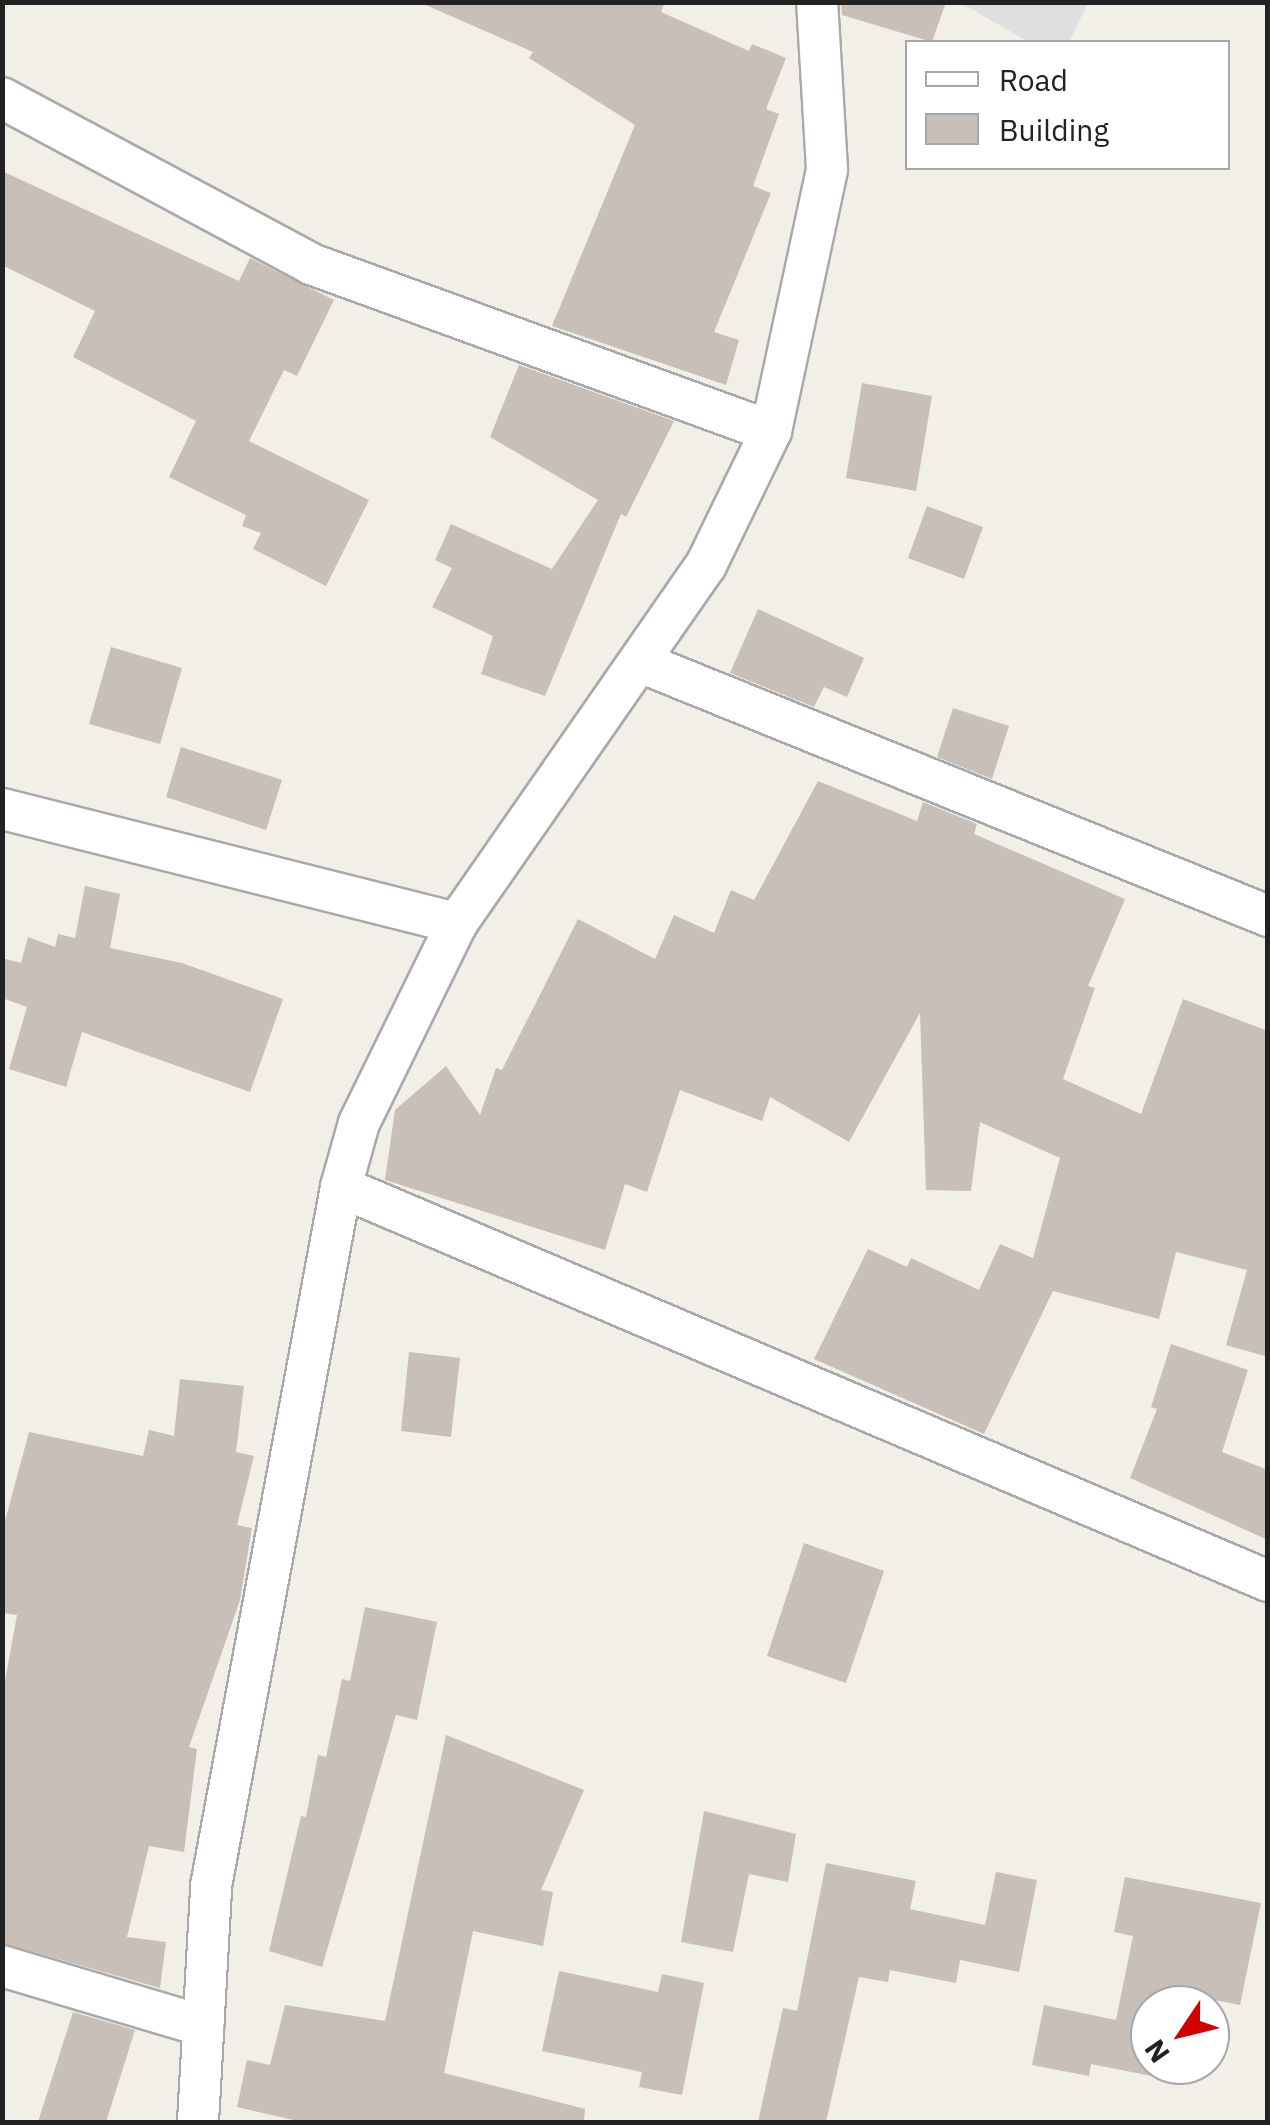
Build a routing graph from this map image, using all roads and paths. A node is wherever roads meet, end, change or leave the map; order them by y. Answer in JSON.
{"nodes":[{"id":1,"x":816,"y":2,"type":"edge"},
{"id":2,"x":2,"y":98,"type":"edge"},
{"id":3,"x":771,"y":431,"type":"junction"},
{"id":4,"x":640,"y":662,"type":"junction"},
{"id":5,"x":2,"y":809,"type":"edge"},
{"id":6,"x":1268,"y":916,"type":"edge"},
{"id":7,"x":457,"y":923,"type":"junction"},
{"id":8,"x":341,"y":1188,"type":"junction"},
{"id":9,"x":1268,"y":1581,"type":"edge"},
{"id":10,"x":2,"y":1966,"type":"edge"},
{"id":11,"x":202,"y":2026,"type":"junction"},
{"id":12,"x":198,"y":2122,"type":"edge"}],
"edges":[{"from":1,"to":3,"type":"street"},
{"from":2,"to":3,"type":"street"},
{"from":3,"to":4,"type":"street"},
{"from":4,"to":6,"type":"street"},
{"from":4,"to":7,"type":"street"},
{"from":5,"to":7,"type":"street"},
{"from":7,"to":8,"type":"street"},
{"from":8,"to":9,"type":"street"},
{"from":8,"to":11,"type":"street"},
{"from":10,"to":11,"type":"street"},
{"from":11,"to":12,"type":"street"}]}
